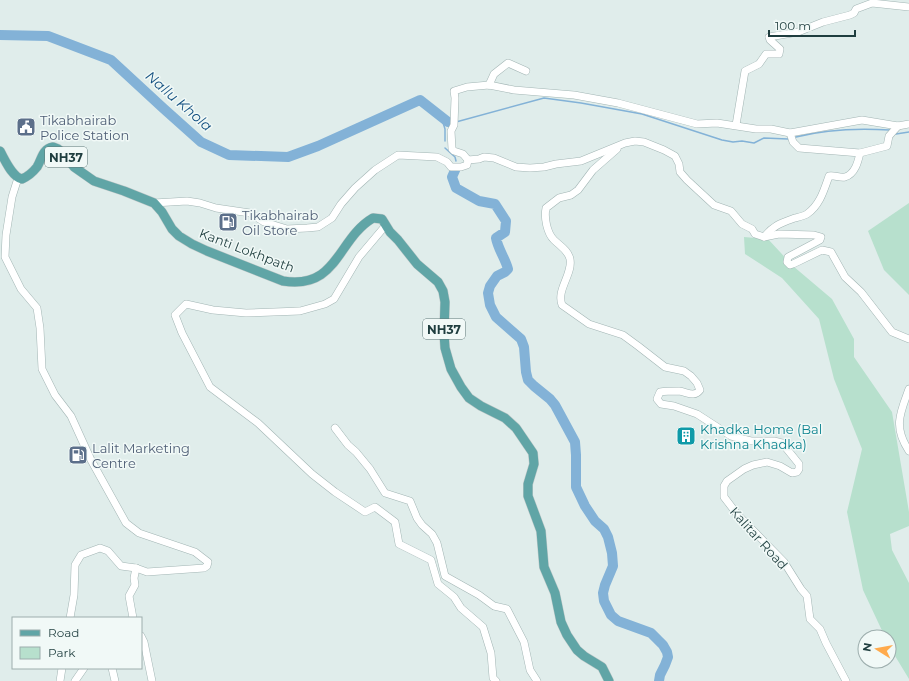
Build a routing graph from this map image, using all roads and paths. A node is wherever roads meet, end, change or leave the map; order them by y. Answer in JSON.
{"nodes":[{"id":1,"x":909,"y":8,"type":"edge"},
{"id":2,"x":526,"y":71,"type":"dead end"},
{"id":3,"x":489,"y":86,"type":"junction"},
{"id":4,"x":909,"y":124,"type":"edge"},
{"id":5,"x":736,"y":125,"type":"junction"},
{"id":6,"x":898,"y":126,"type":"junction"},
{"id":7,"x":790,"y":133,"type":"junction"},
{"id":8,"x":625,"y":143,"type":"junction"},
{"id":9,"x":0,"y":151,"type":"edge"},
{"id":10,"x":860,"y":153,"type":"junction"},
{"id":11,"x":468,"y":160,"type":"junction"},
{"id":12,"x":18,"y":178,"type":"junction"},
{"id":13,"x":154,"y":203,"type":"junction"},
{"id":14,"x":386,"y":226,"type":"junction"},
{"id":15,"x":764,"y":237,"type":"junction"},
{"id":16,"x":909,"y":339,"type":"edge"},
{"id":17,"x":909,"y":389,"type":"edge"},
{"id":18,"x":335,"y":428,"type":"dead end"},
{"id":19,"x":909,"y":450,"type":"edge"},
{"id":20,"x":437,"y":543,"type":"junction"},
{"id":21,"x":431,"y":560,"type":"junction"},
{"id":22,"x":136,"y":568,"type":"junction"},
{"id":23,"x":70,"y":617,"type":"edge"},
{"id":24,"x":134,"y":617,"type":"edge"},
{"id":25,"x":142,"y":638,"type":"edge"},
{"id":26,"x":62,"y":669,"type":"edge"},
{"id":27,"x":83,"y":669,"type":"edge"},
{"id":28,"x":112,"y":669,"type":"edge"},
{"id":29,"x":60,"y":681,"type":"edge"},
{"id":30,"x":75,"y":681,"type":"edge"},
{"id":31,"x":115,"y":681,"type":"edge"},
{"id":32,"x":152,"y":681,"type":"edge"},
{"id":33,"x":496,"y":681,"type":"edge"},
{"id":34,"x":538,"y":681,"type":"edge"},
{"id":35,"x":609,"y":681,"type":"edge"},
{"id":36,"x":846,"y":681,"type":"edge"}],
"edges":[{"from":1,"to":5,"type":"street"},
{"from":2,"to":3,"type":"street"},
{"from":3,"to":5,"type":"street"},
{"from":3,"to":11,"type":"street"},
{"from":4,"to":6,"type":"street"},
{"from":5,"to":7,"type":"street"},
{"from":6,"to":7,"type":"street"},
{"from":6,"to":10,"type":"street"},
{"from":7,"to":10,"type":"street"},
{"from":8,"to":11,"type":"street"},
{"from":8,"to":15,"type":"street"},
{"from":8,"to":36,"type":"street","name":"Kalitar Road"},
{"from":9,"to":12,"type":"main road"},
{"from":10,"to":15,"type":"street"},
{"from":11,"to":13,"type":"street"},
{"from":12,"to":13,"type":"main road","number":"NH37"},
{"from":12,"to":22,"type":"street"},
{"from":13,"to":14,"type":"main road","name":"Kanti Lokhpath","number":"NH37"},
{"from":14,"to":21,"type":"street"},
{"from":14,"to":35,"type":"main road","name":"Kanti Lokhpath","number":"NH37"},
{"from":15,"to":16,"type":"street"},
{"from":17,"to":19,"type":"street"},
{"from":18,"to":20,"type":"street"},
{"from":20,"to":21,"type":"street"},
{"from":20,"to":34,"type":"street"},
{"from":21,"to":33,"type":"street"},
{"from":22,"to":23,"type":"street"},
{"from":22,"to":24,"type":"street"},
{"from":25,"to":32,"type":"street"},
{"from":26,"to":29,"type":"street"},
{"from":27,"to":30,"type":"street"},
{"from":28,"to":31,"type":"street"}]}
